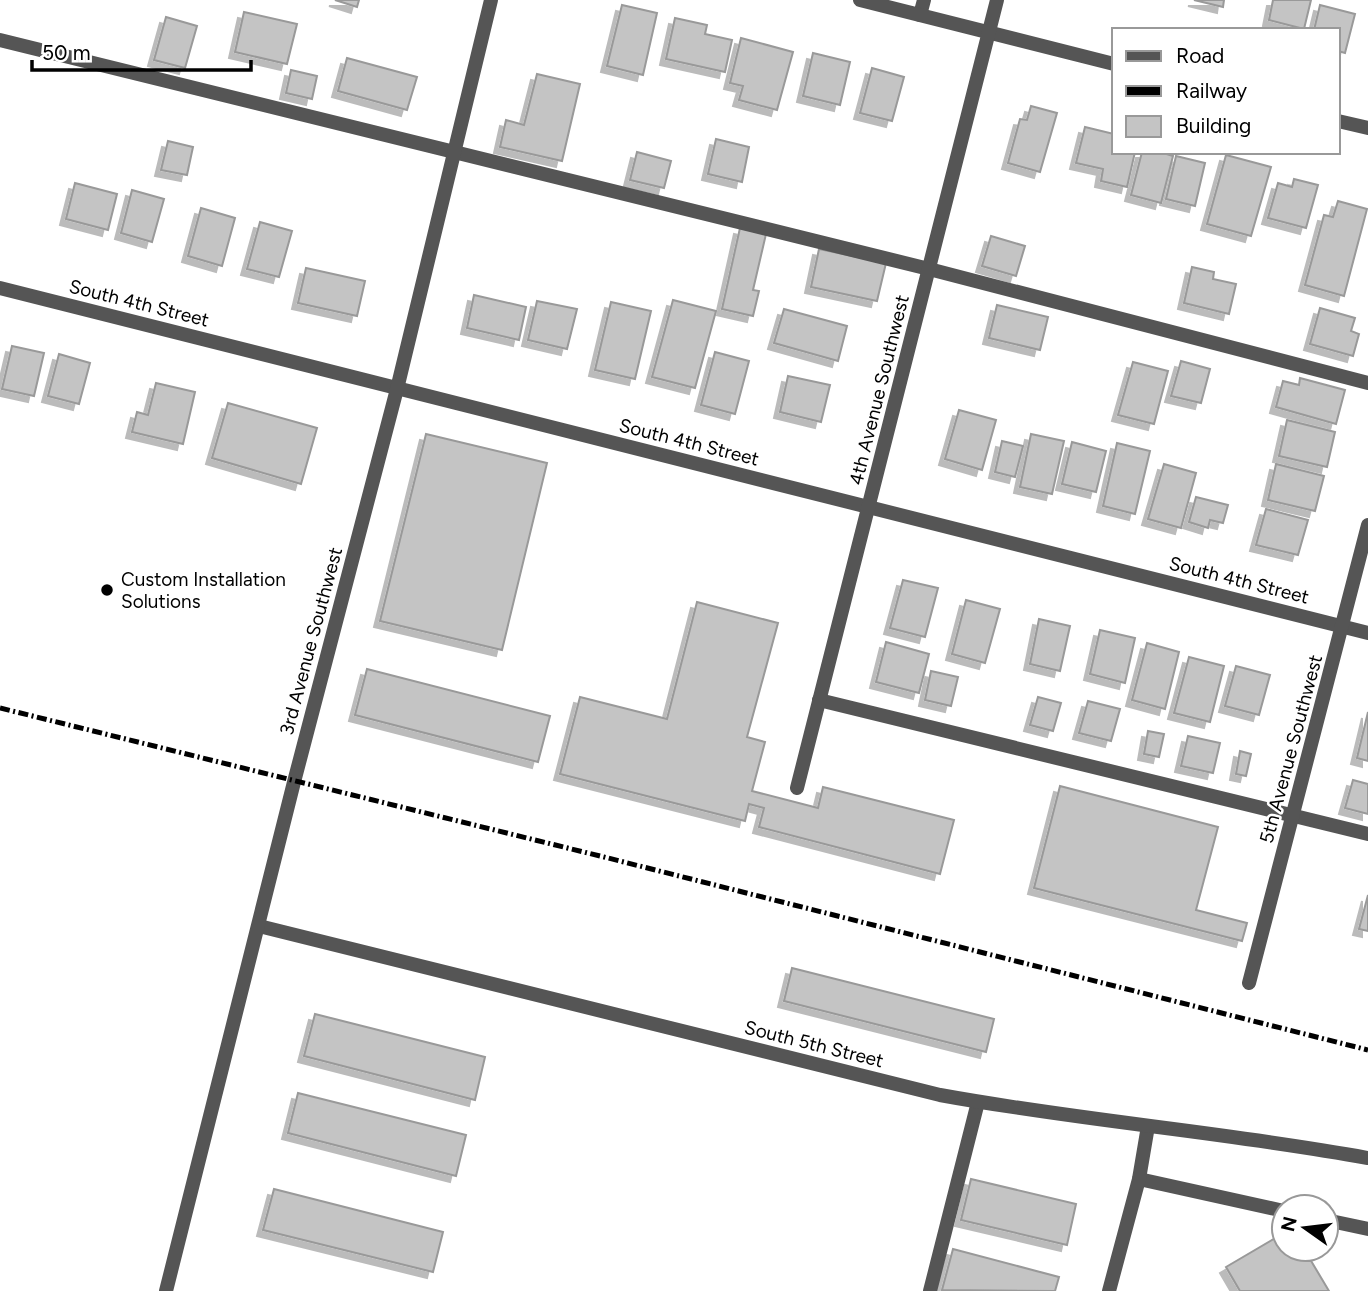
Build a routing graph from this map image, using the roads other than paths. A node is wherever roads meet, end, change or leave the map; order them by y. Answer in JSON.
{"nodes":[{"id":1,"x":491,"y":0,"type":"edge"},
{"id":2,"x":860,"y":0,"type":"edge"},
{"id":3,"x":997,"y":0,"type":"edge"},
{"id":4,"x":922,"y":7,"type":"edge"},
{"id":5,"x":989,"y":32,"type":"junction"},
{"id":6,"x":0,"y":40,"type":"edge"},
{"id":7,"x":1112,"y":63,"type":"edge"},
{"id":8,"x":1340,"y":121,"type":"edge"},
{"id":9,"x":1368,"y":128,"type":"edge"},
{"id":10,"x":455,"y":151,"type":"junction"},
{"id":11,"x":929,"y":269,"type":"junction"},
{"id":12,"x":0,"y":288,"type":"edge"},
{"id":13,"x":1368,"y":383,"type":"edge"},
{"id":14,"x":397,"y":389,"type":"junction"},
{"id":15,"x":869,"y":506,"type":"junction"},
{"id":16,"x":1368,"y":525,"type":"edge"},
{"id":17,"x":1342,"y":626,"type":"junction"},
{"id":18,"x":1368,"y":632,"type":"edge"},
{"id":19,"x":819,"y":700,"type":"junction"},
{"id":20,"x":797,"y":789,"type":"dead end"},
{"id":21,"x":1293,"y":815,"type":"junction"},
{"id":22,"x":1368,"y":834,"type":"edge"},
{"id":23,"x":259,"y":926,"type":"junction"},
{"id":24,"x":1250,"y":983,"type":"dead end"},
{"id":25,"x":978,"y":1102,"type":"junction"},
{"id":26,"x":1148,"y":1126,"type":"junction"},
{"id":27,"x":1368,"y":1158,"type":"edge"},
{"id":28,"x":1139,"y":1179,"type":"junction"},
{"id":29,"x":1270,"y":1208,"type":"edge"},
{"id":30,"x":1340,"y":1223,"type":"edge"},
{"id":31,"x":1368,"y":1229,"type":"edge"},
{"id":32,"x":166,"y":1291,"type":"edge"},
{"id":33,"x":930,"y":1291,"type":"edge"},
{"id":34,"x":1109,"y":1291,"type":"edge"}],
"edges":[{"from":1,"to":10,"type":"street","name":"3rd Avenue Southwest"},
{"from":2,"to":4,"type":"street"},
{"from":3,"to":5,"type":"street","name":"4th Avenue Southwest"},
{"from":4,"to":5,"type":"street"},
{"from":5,"to":7,"type":"street"},
{"from":5,"to":11,"type":"street","name":"4th Avenue Southwest"},
{"from":6,"to":10,"type":"street"},
{"from":8,"to":9,"type":"street"},
{"from":10,"to":11,"type":"street"},
{"from":10,"to":14,"type":"street","name":"3rd Avenue Southwest"},
{"from":11,"to":13,"type":"street"},
{"from":11,"to":15,"type":"street","name":"4th Avenue Southwest"},
{"from":12,"to":14,"type":"street","name":"South 4th Street"},
{"from":14,"to":15,"type":"street","name":"South 4th Street"},
{"from":14,"to":23,"type":"street","name":"3rd Avenue Southwest"},
{"from":15,"to":17,"type":"street","name":"South 4th Street"},
{"from":15,"to":19,"type":"street","name":"4th Avenue Southwest"},
{"from":16,"to":17,"type":"street","name":"5th Avenue Southwest"},
{"from":17,"to":18,"type":"street","name":"South 4th Street"},
{"from":17,"to":21,"type":"street","name":"5th Avenue Southwest"},
{"from":19,"to":20,"type":"street","name":"4th Avenue Southwest"},
{"from":19,"to":21,"type":"street"},
{"from":21,"to":22,"type":"street"},
{"from":21,"to":24,"type":"street","name":"5th Avenue Southwest"},
{"from":23,"to":25,"type":"street","name":"South 5th Street"},
{"from":23,"to":32,"type":"street","name":"3rd Avenue Southwest"},
{"from":25,"to":26,"type":"street","name":"South 5th Street"},
{"from":25,"to":33,"type":"street"},
{"from":26,"to":27,"type":"street","name":"South 5th Street"},
{"from":26,"to":28,"type":"street"},
{"from":28,"to":29,"type":"street"},
{"from":28,"to":34,"type":"street"},
{"from":30,"to":31,"type":"street"}]}
